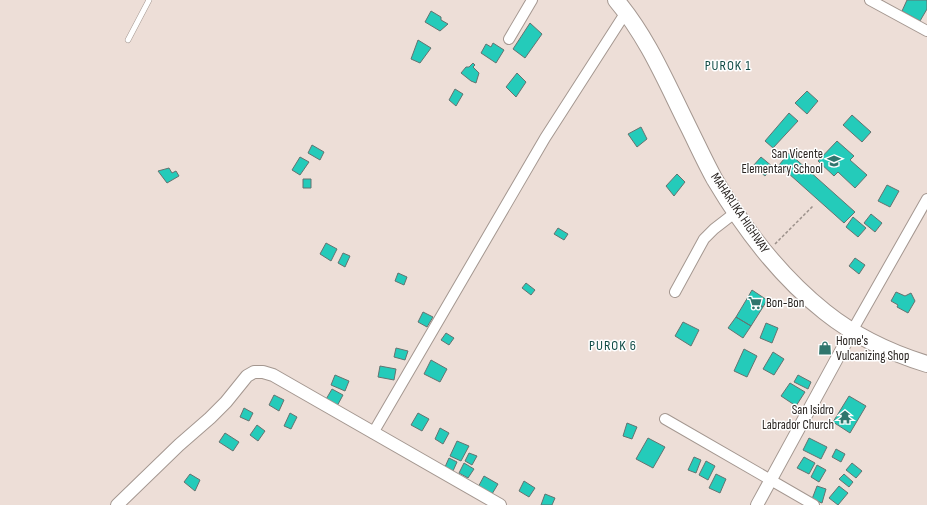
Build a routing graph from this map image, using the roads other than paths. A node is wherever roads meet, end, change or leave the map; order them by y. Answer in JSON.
{"nodes":[{"id":1,"x":149,"y":0,"type":"edge"},
{"id":2,"x":532,"y":0,"type":"edge"},
{"id":3,"x":870,"y":0,"type":"edge"},
{"id":4,"x":621,"y":6,"type":"edge"},
{"id":5,"x":927,"y":31,"type":"edge"},
{"id":6,"x":509,"y":39,"type":"dead end"},
{"id":7,"x":128,"y":40,"type":"dead end"},
{"id":8,"x":927,"y":199,"type":"edge"},
{"id":9,"x":736,"y":212,"type":"junction"},
{"id":10,"x":674,"y":292,"type":"dead end"},
{"id":11,"x":852,"y":331,"type":"junction"},
{"id":12,"x":927,"y":364,"type":"edge"},
{"id":13,"x":665,"y":419,"type":"dead end"},
{"id":14,"x":373,"y":433,"type":"junction"},
{"id":15,"x":771,"y":480,"type":"junction"},
{"id":16,"x":117,"y":505,"type":"edge"},
{"id":17,"x":500,"y":505,"type":"edge"},
{"id":18,"x":757,"y":505,"type":"edge"},
{"id":19,"x":814,"y":505,"type":"edge"}],
"edges":[{"from":1,"to":7,"type":"lane"},
{"from":2,"to":6,"type":"street"},
{"from":3,"to":5,"type":"street"},
{"from":4,"to":9,"type":"highway","name":"MAHARLIKA HIGHWAY"},
{"from":4,"to":14,"type":"street"},
{"from":8,"to":11,"type":"street"},
{"from":9,"to":10,"type":"street"},
{"from":9,"to":11,"type":"highway","name":"MAHARLIKA HIGHWAY"},
{"from":11,"to":12,"type":"highway","name":"MAHARLIKA HIGHWAY"},
{"from":11,"to":15,"type":"street"},
{"from":13,"to":15,"type":"street"},
{"from":14,"to":16,"type":"street"},
{"from":14,"to":17,"type":"street"},
{"from":15,"to":18,"type":"street"},
{"from":15,"to":19,"type":"street"}]}
